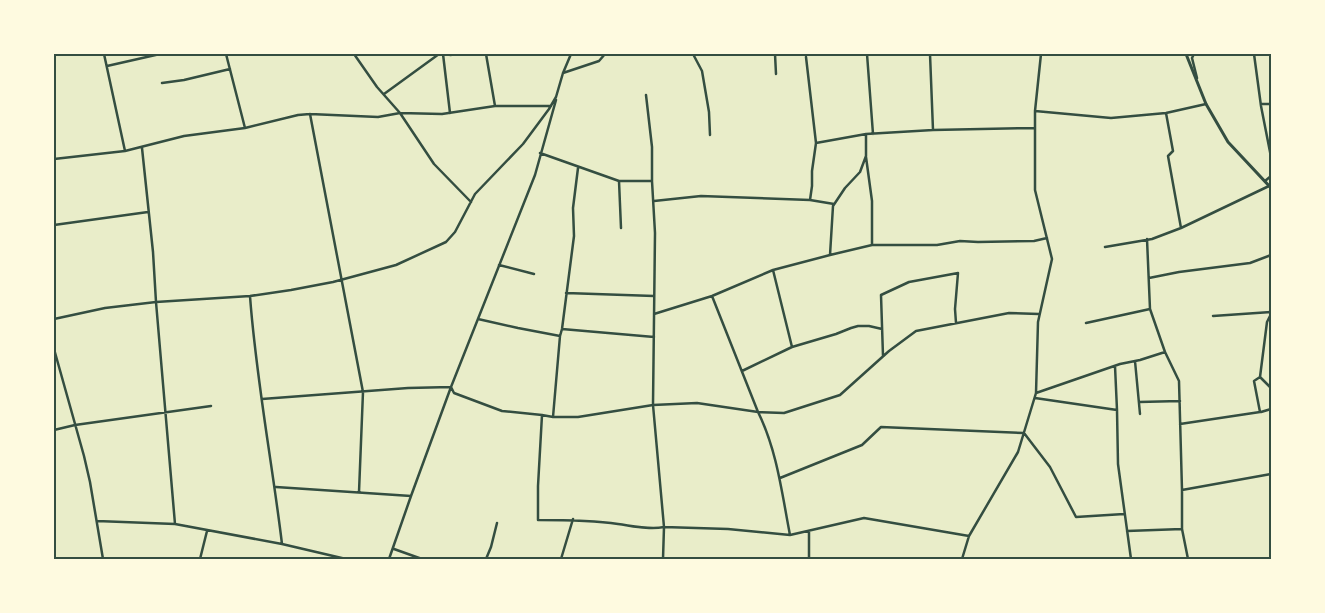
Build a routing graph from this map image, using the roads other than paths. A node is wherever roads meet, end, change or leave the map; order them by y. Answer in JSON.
{"nodes":[{"id":1,"x":104,"y":54,"type":"edge"},
{"id":2,"x":160,"y":54,"type":"edge"},
{"id":3,"x":226,"y":54,"type":"edge"},
{"id":4,"x":354,"y":54,"type":"edge"},
{"id":5,"x":439,"y":54,"type":"edge"},
{"id":6,"x":443,"y":54,"type":"edge"},
{"id":7,"x":448,"y":54,"type":"edge"},
{"id":8,"x":460,"y":54,"type":"edge"},
{"id":9,"x":486,"y":54,"type":"edge"},
{"id":10,"x":571,"y":54,"type":"edge"},
{"id":11,"x":606,"y":54,"type":"edge"},
{"id":12,"x":693,"y":54,"type":"edge"},
{"id":13,"x":774,"y":54,"type":"edge"},
{"id":14,"x":867,"y":54,"type":"edge"},
{"id":15,"x":930,"y":54,"type":"edge"},
{"id":16,"x":1036,"y":54,"type":"edge"},
{"id":17,"x":1041,"y":54,"type":"edge"},
{"id":18,"x":1186,"y":54,"type":"edge"},
{"id":19,"x":1194,"y":54,"type":"edge"},
{"id":20,"x":1254,"y":54,"type":"edge"},
{"id":21,"x":806,"y":57,"type":"dead end"},
{"id":22,"x":107,"y":66,"type":"junction"},
{"id":23,"x":230,"y":69,"type":"junction"},
{"id":24,"x":563,"y":73,"type":"junction"},
{"id":25,"x":776,"y":74,"type":"dead end"},
{"id":26,"x":162,"y":83,"type":"dead end"},
{"id":27,"x":1198,"y":84,"type":"junction"},
{"id":28,"x":383,"y":94,"type":"junction"},
{"id":29,"x":646,"y":95,"type":"dead end"},
{"id":30,"x":556,"y":97,"type":"junction"},
{"id":31,"x":1206,"y":104,"type":"junction"},
{"id":32,"x":1261,"y":104,"type":"junction"},
{"id":33,"x":1271,"y":104,"type":"edge"},
{"id":34,"x":495,"y":106,"type":"junction"},
{"id":35,"x":551,"y":106,"type":"junction"},
{"id":36,"x":1034,"y":111,"type":"junction"},
{"id":37,"x":1166,"y":112,"type":"junction"},
{"id":38,"x":400,"y":113,"type":"junction"},
{"id":39,"x":450,"y":113,"type":"junction"},
{"id":40,"x":310,"y":114,"type":"junction"},
{"id":41,"x":245,"y":128,"type":"junction"},
{"id":42,"x":1034,"y":128,"type":"junction"},
{"id":43,"x":933,"y":130,"type":"junction"},
{"id":44,"x":866,"y":134,"type":"junction"},
{"id":45,"x":873,"y":134,"type":"junction"},
{"id":46,"x":710,"y":135,"type":"dead end"},
{"id":47,"x":816,"y":143,"type":"junction"},
{"id":48,"x":142,"y":148,"type":"junction"},
{"id":49,"x":125,"y":152,"type":"junction"},
{"id":50,"x":540,"y":153,"type":"junction"},
{"id":51,"x":866,"y":156,"type":"junction"},
{"id":52,"x":1271,"y":157,"type":"edge"},
{"id":53,"x":54,"y":159,"type":"edge"},
{"id":54,"x":578,"y":168,"type":"junction"},
{"id":55,"x":1271,"y":176,"type":"edge"},
{"id":56,"x":619,"y":181,"type":"junction"},
{"id":57,"x":652,"y":181,"type":"junction"},
{"id":58,"x":1265,"y":181,"type":"junction"},
{"id":59,"x":1270,"y":187,"type":"edge"},
{"id":60,"x":810,"y":200,"type":"junction"},
{"id":61,"x":654,"y":201,"type":"junction"},
{"id":62,"x":471,"y":202,"type":"junction"},
{"id":63,"x":835,"y":204,"type":"junction"},
{"id":64,"x":148,"y":212,"type":"junction"},
{"id":65,"x":54,"y":225,"type":"edge"},
{"id":66,"x":621,"y":228,"type":"dead end"},
{"id":67,"x":1181,"y":228,"type":"junction"},
{"id":68,"x":1047,"y":238,"type":"junction"},
{"id":69,"x":1147,"y":239,"type":"junction"},
{"id":70,"x":872,"y":245,"type":"junction"},
{"id":71,"x":1105,"y":247,"type":"dead end"},
{"id":72,"x":830,"y":254,"type":"junction"},
{"id":73,"x":1271,"y":255,"type":"edge"},
{"id":74,"x":499,"y":265,"type":"junction"},
{"id":75,"x":774,"y":270,"type":"junction"},
{"id":76,"x":534,"y":274,"type":"dead end"},
{"id":77,"x":1149,"y":278,"type":"junction"},
{"id":78,"x":341,"y":280,"type":"junction"},
{"id":79,"x":566,"y":293,"type":"junction"},
{"id":80,"x":250,"y":296,"type":"junction"},
{"id":81,"x":654,"y":296,"type":"junction"},
{"id":82,"x":712,"y":296,"type":"junction"},
{"id":83,"x":156,"y":302,"type":"junction"},
{"id":84,"x":1150,"y":309,"type":"junction"},
{"id":85,"x":1271,"y":313,"type":"edge"},
{"id":86,"x":654,"y":314,"type":"junction"},
{"id":87,"x":1039,"y":314,"type":"junction"},
{"id":88,"x":1213,"y":316,"type":"dead end"},
{"id":89,"x":478,"y":318,"type":"junction"},
{"id":90,"x":54,"y":319,"type":"edge"},
{"id":91,"x":956,"y":323,"type":"junction"},
{"id":92,"x":1086,"y":323,"type":"dead end"},
{"id":93,"x":562,"y":329,"type":"junction"},
{"id":94,"x":882,"y":329,"type":"junction"},
{"id":95,"x":560,"y":336,"type":"junction"},
{"id":96,"x":654,"y":336,"type":"junction"},
{"id":97,"x":792,"y":347,"type":"junction"},
{"id":98,"x":54,"y":349,"type":"edge"},
{"id":99,"x":1165,"y":352,"type":"junction"},
{"id":100,"x":883,"y":356,"type":"junction"},
{"id":101,"x":1136,"y":361,"type":"junction"},
{"id":102,"x":1115,"y":366,"type":"junction"},
{"id":103,"x":742,"y":371,"type":"junction"},
{"id":104,"x":1260,"y":376,"type":"junction"},
{"id":105,"x":451,"y":387,"type":"junction"},
{"id":106,"x":1271,"y":388,"type":"edge"},
{"id":107,"x":363,"y":392,"type":"junction"},
{"id":108,"x":1036,"y":393,"type":"junction"},
{"id":109,"x":1035,"y":398,"type":"junction"},
{"id":110,"x":262,"y":400,"type":"junction"},
{"id":111,"x":1180,"y":401,"type":"junction"},
{"id":112,"x":1139,"y":402,"type":"junction"},
{"id":113,"x":653,"y":405,"type":"junction"},
{"id":114,"x":211,"y":406,"type":"dead end"},
{"id":115,"x":1271,"y":409,"type":"edge"},
{"id":116,"x":1118,"y":410,"type":"junction"},
{"id":117,"x":165,"y":412,"type":"junction"},
{"id":118,"x":758,"y":412,"type":"junction"},
{"id":119,"x":1260,"y":412,"type":"junction"},
{"id":120,"x":1140,"y":414,"type":"dead end"},
{"id":121,"x":542,"y":415,"type":"junction"},
{"id":122,"x":553,"y":417,"type":"junction"},
{"id":123,"x":1180,"y":424,"type":"junction"},
{"id":124,"x":75,"y":425,"type":"junction"},
{"id":125,"x":54,"y":430,"type":"edge"},
{"id":126,"x":1024,"y":433,"type":"junction"},
{"id":127,"x":1271,"y":474,"type":"edge"},
{"id":128,"x":780,"y":478,"type":"junction"},
{"id":129,"x":276,"y":487,"type":"junction"},
{"id":130,"x":1182,"y":490,"type":"junction"},
{"id":131,"x":359,"y":492,"type":"junction"},
{"id":132,"x":411,"y":496,"type":"junction"},
{"id":133,"x":1124,"y":514,"type":"junction"},
{"id":134,"x":573,"y":520,"type":"junction"},
{"id":135,"x":97,"y":521,"type":"junction"},
{"id":136,"x":497,"y":523,"type":"dead end"},
{"id":137,"x":176,"y":524,"type":"junction"},
{"id":138,"x":664,"y":527,"type":"junction"},
{"id":139,"x":1182,"y":529,"type":"junction"},
{"id":140,"x":207,"y":531,"type":"junction"},
{"id":141,"x":809,"y":531,"type":"junction"},
{"id":142,"x":1127,"y":531,"type":"junction"},
{"id":143,"x":790,"y":535,"type":"junction"},
{"id":144,"x":969,"y":536,"type":"junction"},
{"id":145,"x":282,"y":544,"type":"junction"},
{"id":146,"x":394,"y":548,"type":"junction"},
{"id":147,"x":103,"y":559,"type":"edge"},
{"id":148,"x":200,"y":559,"type":"edge"},
{"id":149,"x":346,"y":559,"type":"edge"},
{"id":150,"x":389,"y":559,"type":"edge"},
{"id":151,"x":422,"y":559,"type":"edge"},
{"id":152,"x":486,"y":559,"type":"edge"},
{"id":153,"x":561,"y":559,"type":"edge"},
{"id":154,"x":663,"y":559,"type":"edge"},
{"id":155,"x":809,"y":559,"type":"edge"},
{"id":156,"x":962,"y":559,"type":"edge"},
{"id":157,"x":1131,"y":559,"type":"edge"},
{"id":158,"x":1188,"y":559,"type":"edge"}],
"edges":[{"from":1,"to":22,"type":"street"},
{"from":2,"to":22,"type":"street"},
{"from":3,"to":23,"type":"street"},
{"from":4,"to":28,"type":"street"},
{"from":5,"to":28,"type":"street"},
{"from":6,"to":39,"type":"street"},
{"from":7,"to":8,"type":"street"},
{"from":9,"to":34,"type":"street"},
{"from":10,"to":24,"type":"street"},
{"from":11,"to":24,"type":"street"},
{"from":12,"to":46,"type":"street"},
{"from":13,"to":25,"type":"street"},
{"from":14,"to":45,"type":"street"},
{"from":15,"to":43,"type":"street"},
{"from":16,"to":17,"type":"street"},
{"from":17,"to":36,"type":"street"},
{"from":18,"to":27,"type":"street"},
{"from":19,"to":27,"type":"street"},
{"from":20,"to":32,"type":"street"},
{"from":21,"to":47,"type":"street"},
{"from":22,"to":49,"type":"street"},
{"from":23,"to":26,"type":"street"},
{"from":23,"to":41,"type":"street"},
{"from":24,"to":30,"type":"street"},
{"from":27,"to":31,"type":"street"},
{"from":28,"to":38,"type":"street"},
{"from":29,"to":57,"type":"street"},
{"from":30,"to":35,"type":"street"},
{"from":30,"to":50,"type":"street"},
{"from":31,"to":37,"type":"street"},
{"from":31,"to":58,"type":"street"},
{"from":32,"to":33,"type":"street"},
{"from":32,"to":52,"type":"street"},
{"from":34,"to":35,"type":"street"},
{"from":34,"to":39,"type":"street"},
{"from":35,"to":62,"type":"street"},
{"from":36,"to":37,"type":"street"},
{"from":36,"to":42,"type":"street"},
{"from":37,"to":67,"type":"street"},
{"from":38,"to":39,"type":"street"},
{"from":38,"to":40,"type":"street"},
{"from":38,"to":62,"type":"street"},
{"from":40,"to":41,"type":"street"},
{"from":40,"to":78,"type":"street"},
{"from":41,"to":48,"type":"street"},
{"from":42,"to":43,"type":"street"},
{"from":42,"to":68,"type":"street"},
{"from":43,"to":45,"type":"street"},
{"from":44,"to":45,"type":"street"},
{"from":44,"to":47,"type":"street"},
{"from":44,"to":51,"type":"street"},
{"from":47,"to":60,"type":"street"},
{"from":48,"to":49,"type":"street"},
{"from":48,"to":64,"type":"street"},
{"from":49,"to":53,"type":"street"},
{"from":50,"to":54,"type":"street"},
{"from":50,"to":74,"type":"street"},
{"from":51,"to":63,"type":"street"},
{"from":51,"to":70,"type":"street"},
{"from":54,"to":56,"type":"street"},
{"from":54,"to":79,"type":"street"},
{"from":55,"to":58,"type":"street"},
{"from":56,"to":57,"type":"street"},
{"from":56,"to":66,"type":"street"},
{"from":57,"to":61,"type":"street"},
{"from":58,"to":59,"type":"street"},
{"from":59,"to":67,"type":"street"},
{"from":60,"to":61,"type":"street"},
{"from":60,"to":63,"type":"street"},
{"from":61,"to":81,"type":"street"},
{"from":62,"to":78,"type":"street"},
{"from":63,"to":72,"type":"street"},
{"from":64,"to":65,"type":"street"},
{"from":64,"to":83,"type":"street"},
{"from":67,"to":69,"type":"street"},
{"from":68,"to":70,"type":"street"},
{"from":68,"to":87,"type":"street"},
{"from":69,"to":71,"type":"street"},
{"from":69,"to":77,"type":"street"},
{"from":70,"to":72,"type":"street"},
{"from":72,"to":75,"type":"street"},
{"from":73,"to":77,"type":"street"},
{"from":74,"to":76,"type":"street"},
{"from":74,"to":89,"type":"street"},
{"from":75,"to":82,"type":"street"},
{"from":75,"to":97,"type":"street"},
{"from":77,"to":84,"type":"street"},
{"from":78,"to":80,"type":"street"},
{"from":78,"to":107,"type":"street"},
{"from":79,"to":81,"type":"street"},
{"from":79,"to":93,"type":"street"},
{"from":80,"to":83,"type":"street"},
{"from":80,"to":110,"type":"street"},
{"from":81,"to":86,"type":"street"},
{"from":82,"to":86,"type":"street"},
{"from":82,"to":103,"type":"street"},
{"from":83,"to":90,"type":"street"},
{"from":83,"to":117,"type":"street"},
{"from":84,"to":92,"type":"street"},
{"from":84,"to":99,"type":"street"},
{"from":85,"to":88,"type":"street"},
{"from":85,"to":104,"type":"street"},
{"from":86,"to":96,"type":"street"},
{"from":87,"to":91,"type":"street"},
{"from":87,"to":108,"type":"street"},
{"from":89,"to":95,"type":"street"},
{"from":89,"to":105,"type":"street"},
{"from":91,"to":94,"type":"street"},
{"from":91,"to":100,"type":"street"},
{"from":93,"to":95,"type":"street"},
{"from":93,"to":96,"type":"street"},
{"from":94,"to":97,"type":"street"},
{"from":94,"to":100,"type":"street"},
{"from":95,"to":122,"type":"street"},
{"from":96,"to":113,"type":"street"},
{"from":97,"to":103,"type":"street"},
{"from":98,"to":124,"type":"street"},
{"from":99,"to":101,"type":"street"},
{"from":99,"to":111,"type":"street"},
{"from":100,"to":118,"type":"street"},
{"from":101,"to":102,"type":"street"},
{"from":101,"to":112,"type":"street"},
{"from":102,"to":108,"type":"street"},
{"from":102,"to":116,"type":"street"},
{"from":103,"to":118,"type":"street"},
{"from":104,"to":106,"type":"street"},
{"from":104,"to":119,"type":"street"},
{"from":105,"to":107,"type":"street"},
{"from":105,"to":121,"type":"street"},
{"from":105,"to":132,"type":"street"},
{"from":107,"to":110,"type":"street"},
{"from":107,"to":131,"type":"street"},
{"from":108,"to":109,"type":"street"},
{"from":109,"to":116,"type":"street"},
{"from":109,"to":126,"type":"street"},
{"from":110,"to":129,"type":"street"},
{"from":111,"to":112,"type":"street"},
{"from":111,"to":123,"type":"street"},
{"from":112,"to":120,"type":"street"},
{"from":113,"to":118,"type":"street"},
{"from":113,"to":122,"type":"street"},
{"from":113,"to":138,"type":"street"},
{"from":114,"to":117,"type":"street"},
{"from":115,"to":119,"type":"street"},
{"from":116,"to":133,"type":"street"},
{"from":117,"to":124,"type":"street"},
{"from":117,"to":137,"type":"street"},
{"from":118,"to":128,"type":"street"},
{"from":119,"to":123,"type":"street"},
{"from":121,"to":122,"type":"street"},
{"from":121,"to":134,"type":"street"},
{"from":123,"to":130,"type":"street"},
{"from":124,"to":125,"type":"street"},
{"from":124,"to":135,"type":"street"},
{"from":126,"to":128,"type":"street"},
{"from":126,"to":133,"type":"street"},
{"from":126,"to":144,"type":"street"},
{"from":127,"to":130,"type":"street"},
{"from":128,"to":143,"type":"street"},
{"from":129,"to":131,"type":"street"},
{"from":129,"to":145,"type":"street"},
{"from":130,"to":139,"type":"street"},
{"from":131,"to":132,"type":"street"},
{"from":132,"to":146,"type":"street"},
{"from":133,"to":142,"type":"street"},
{"from":134,"to":138,"type":"street"},
{"from":134,"to":153,"type":"street"},
{"from":135,"to":137,"type":"street"},
{"from":135,"to":147,"type":"street"},
{"from":136,"to":152,"type":"street"},
{"from":137,"to":140,"type":"street"},
{"from":138,"to":143,"type":"street"},
{"from":138,"to":154,"type":"street"},
{"from":139,"to":142,"type":"street"},
{"from":139,"to":158,"type":"street"},
{"from":140,"to":145,"type":"street"},
{"from":140,"to":148,"type":"street"},
{"from":141,"to":143,"type":"street"},
{"from":141,"to":144,"type":"street"},
{"from":141,"to":155,"type":"street"},
{"from":142,"to":157,"type":"street"},
{"from":144,"to":156,"type":"street"},
{"from":145,"to":149,"type":"street"},
{"from":146,"to":150,"type":"street"},
{"from":146,"to":151,"type":"street"}]}
